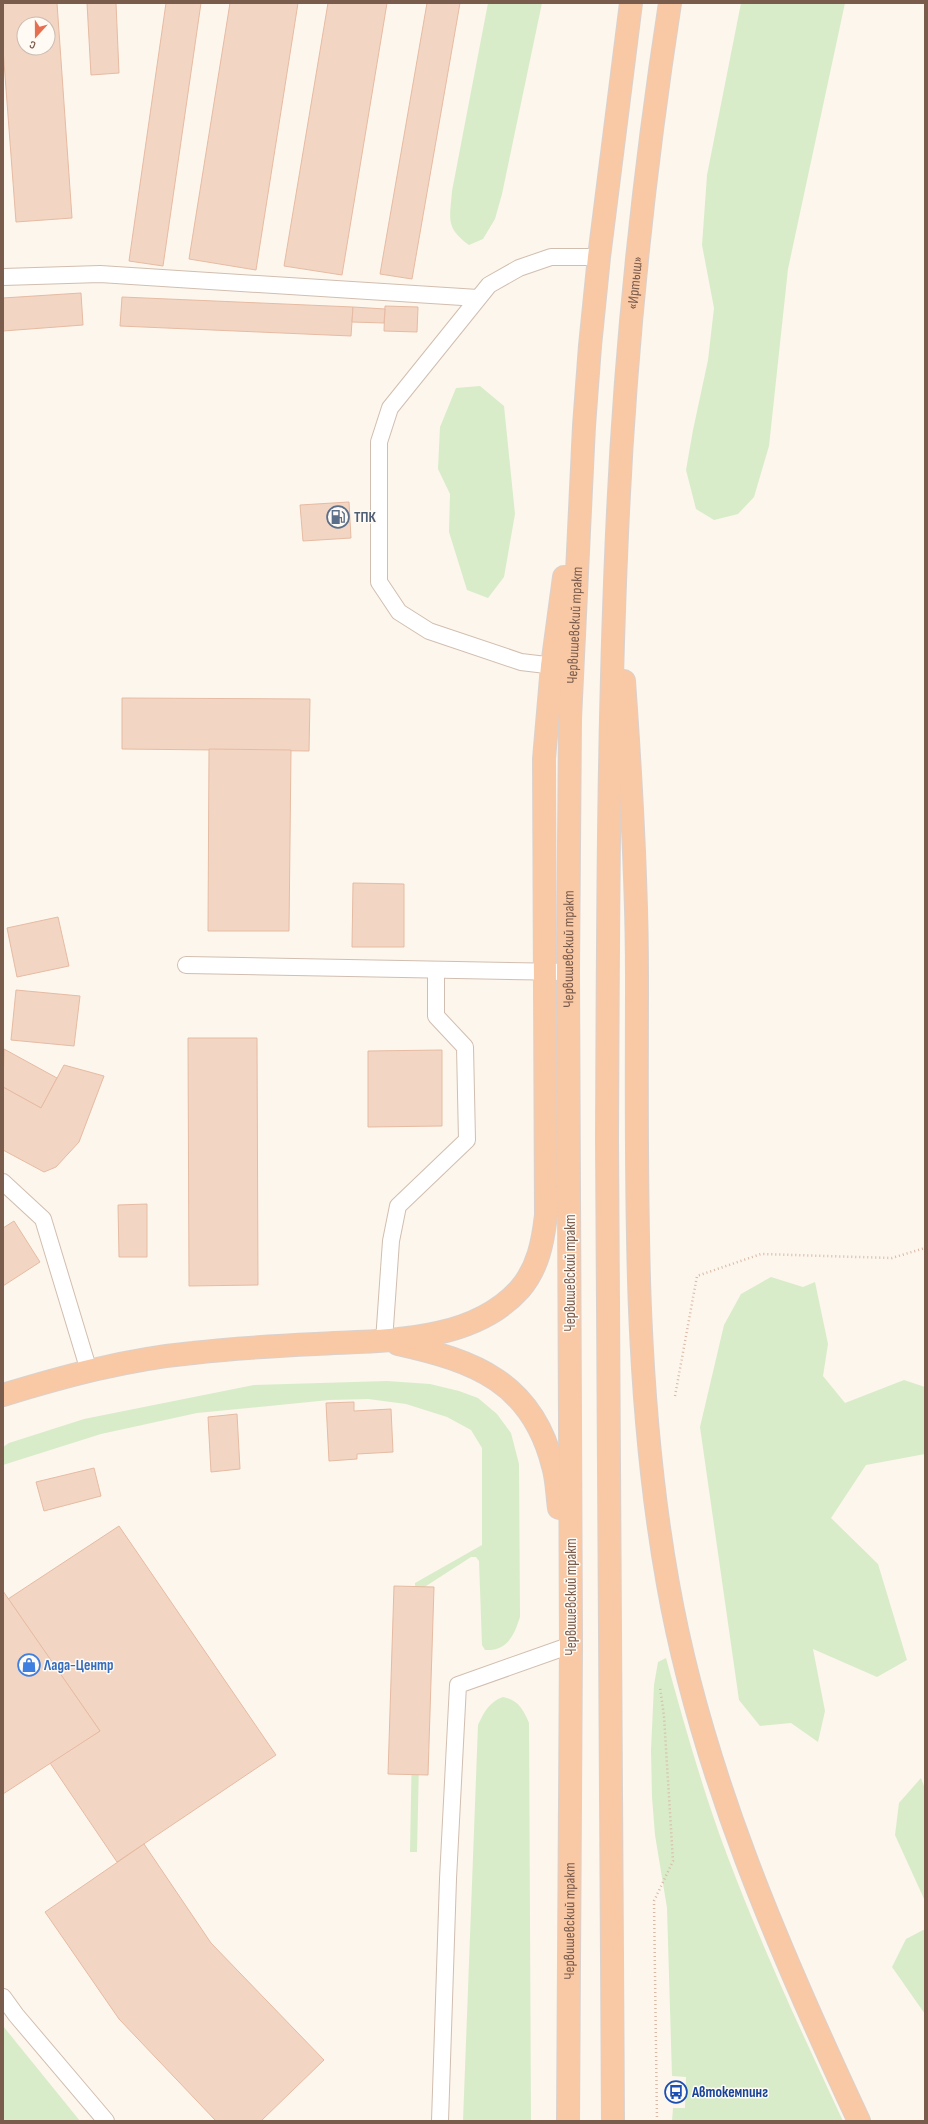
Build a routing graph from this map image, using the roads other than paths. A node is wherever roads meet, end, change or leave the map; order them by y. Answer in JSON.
{"nodes":[{"id":1,"x":631,"y":3,"type":"edge"},
{"id":2,"x":670,"y":3,"type":"edge"},
{"id":3,"x":599,"y":257,"type":"junction"},
{"id":4,"x":3,"y":277,"type":"edge"},
{"id":5,"x":478,"y":298,"type":"junction"},
{"id":6,"x":616,"y":564,"type":"junction"},
{"id":7,"x":562,"y":667,"type":"junction"},
{"id":8,"x":186,"y":965,"type":"dead end"},
{"id":9,"x":436,"y":970,"type":"junction"},
{"id":10,"x":545,"y":970,"type":"junction"},
{"id":11,"x":568,"y":972,"type":"junction"},
{"id":12,"x":3,"y":1182,"type":"edge"},
{"id":13,"x":384,"y":1341,"type":"junction"},
{"id":14,"x":89,"y":1371,"type":"junction"},
{"id":15,"x":3,"y":1395,"type":"edge"},
{"id":16,"x":571,"y":1590,"type":"junction"},
{"id":17,"x":571,"y":1645,"type":"junction"},
{"id":18,"x":3,"y":1997,"type":"edge"},
{"id":19,"x":106,"y":2121,"type":"edge"},
{"id":20,"x":440,"y":2121,"type":"edge"},
{"id":21,"x":568,"y":2121,"type":"edge"},
{"id":22,"x":613,"y":2121,"type":"edge"},
{"id":23,"x":859,"y":2121,"type":"edge"}],
"edges":[{"from":1,"to":3,"type":"highway"},
{"from":2,"to":6,"type":"highway","name":"«Иртыш»"},
{"from":3,"to":5,"type":"lane"},
{"from":3,"to":7,"type":"highway"},
{"from":4,"to":5,"type":"lane"},
{"from":5,"to":7,"type":"lane"},
{"from":6,"to":22,"type":"highway"},
{"from":6,"to":23,"type":"highway"},
{"from":7,"to":10,"type":"highway"},
{"from":7,"to":11,"type":"highway","name":"Червишевский тракт"},
{"from":8,"to":9,"type":"lane"},
{"from":9,"to":10,"type":"lane"},
{"from":9,"to":13,"type":"lane"},
{"from":10,"to":11,"type":"lane"},
{"from":10,"to":13,"type":"highway"},
{"from":11,"to":16,"type":"highway","name":"Червишевский тракт"},
{"from":12,"to":14,"type":"lane"},
{"from":13,"to":14,"type":"highway"},
{"from":13,"to":16,"type":"highway"},
{"from":14,"to":15,"type":"highway"},
{"from":16,"to":17,"type":"highway","name":"Червишевский тракт"},
{"from":17,"to":20,"type":"lane"},
{"from":17,"to":21,"type":"highway","name":"Червишевский тракт"},
{"from":18,"to":19,"type":"lane"}]}
